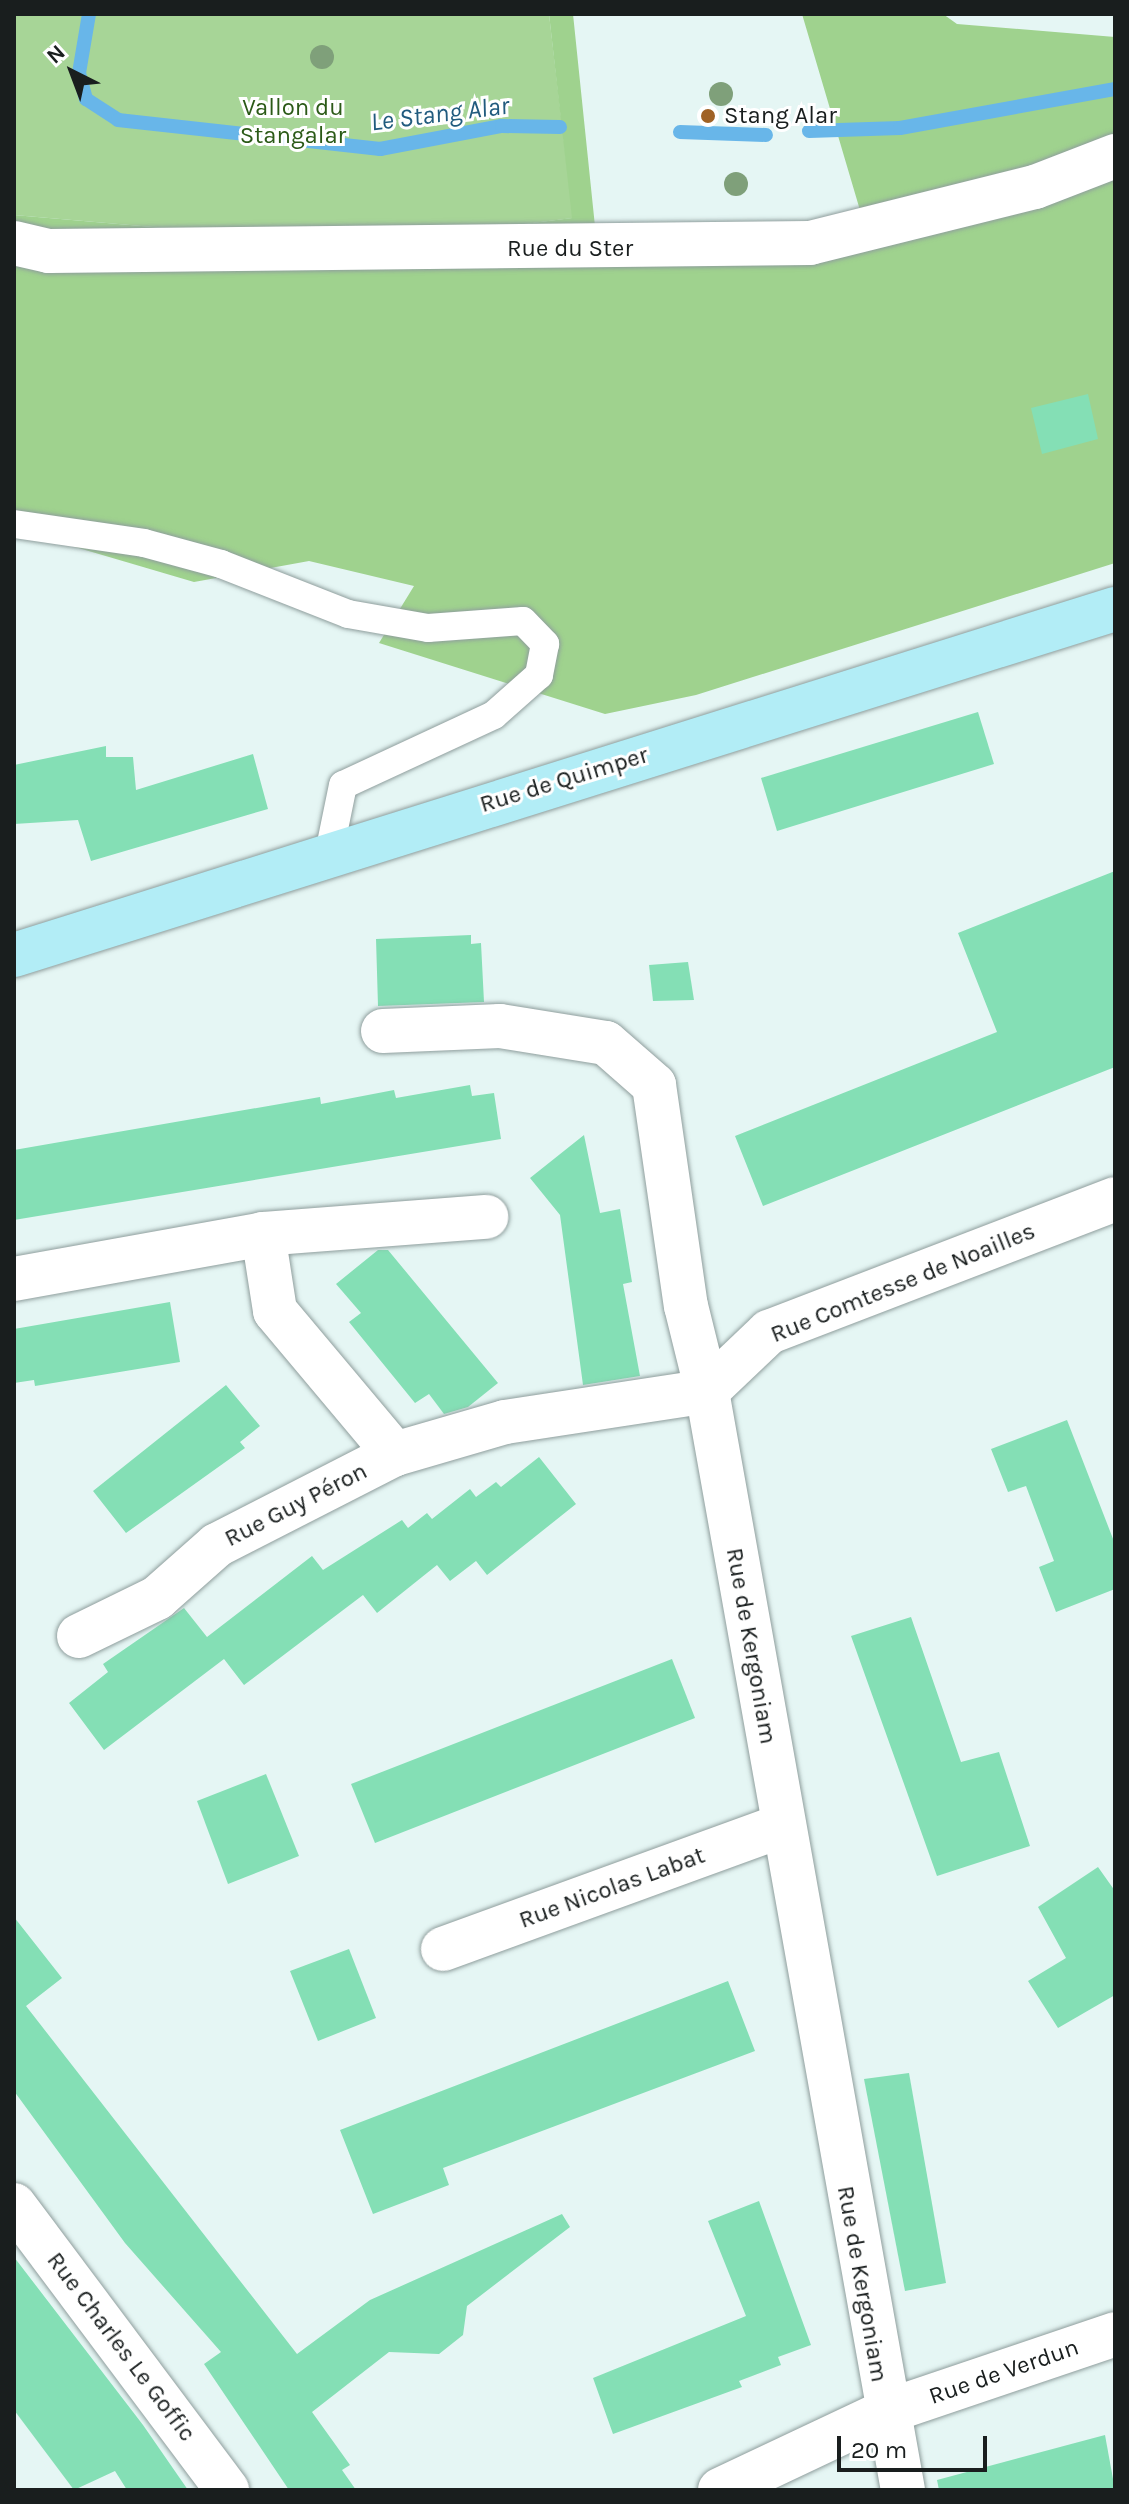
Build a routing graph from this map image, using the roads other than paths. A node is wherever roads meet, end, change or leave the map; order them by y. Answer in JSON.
{"nodes":[{"id":1,"x":1115,"y":156,"type":"edge"},
{"id":2,"x":14,"y":243,"type":"edge"},
{"id":3,"x":14,"y":524,"type":"edge"},
{"id":4,"x":1115,"y":609,"type":"edge"},
{"id":5,"x":329,"y":853,"type":"junction"},
{"id":6,"x":14,"y":955,"type":"edge"},
{"id":7,"x":383,"y":1031,"type":"dead end"},
{"id":8,"x":1115,"y":1199,"type":"edge"},
{"id":9,"x":486,"y":1217,"type":"dead end"},
{"id":10,"x":263,"y":1234,"type":"junction"},
{"id":11,"x":14,"y":1279,"type":"edge"},
{"id":12,"x":707,"y":1391,"type":"junction"},
{"id":13,"x":395,"y":1454,"type":"junction"},
{"id":14,"x":79,"y":1636,"type":"dead end"},
{"id":15,"x":781,"y":1826,"type":"junction"},
{"id":16,"x":443,"y":1949,"type":"dead end"},
{"id":17,"x":14,"y":2205,"type":"edge"},
{"id":18,"x":1115,"y":2334,"type":"edge"},
{"id":19,"x":885,"y":2412,"type":"junction"},
{"id":20,"x":227,"y":2490,"type":"edge"},
{"id":21,"x":720,"y":2490,"type":"edge"},
{"id":22,"x":903,"y":2490,"type":"edge"}],
"edges":[{"from":1,"to":2,"type":"street","name":"Rue du Ster"},
{"from":3,"to":5,"type":"lane"},
{"from":4,"to":5,"type":"main road","name":"Rue de Quimper"},
{"from":5,"to":6,"type":"main road","name":"Rue de Quimper"},
{"from":7,"to":12,"type":"street","name":"Rue de Kergoniam"},
{"from":8,"to":12,"type":"street","name":"Rue Comtesse de Noailles"},
{"from":9,"to":10,"type":"street"},
{"from":10,"to":11,"type":"street"},
{"from":10,"to":13,"type":"street","name":"Rue Guy Péron"},
{"from":12,"to":13,"type":"street","name":"Rue Guy Péron"},
{"from":12,"to":15,"type":"street","name":"Rue de Kergoniam"},
{"from":13,"to":14,"type":"street","name":"Rue Guy Péron"},
{"from":15,"to":16,"type":"street","name":"Rue Nicolas Labat"},
{"from":15,"to":19,"type":"street","name":"Rue de Kergoniam"},
{"from":17,"to":20,"type":"street","name":"Rue Charles Le Goffic"},
{"from":18,"to":19,"type":"street","name":"Rue de Verdun"},
{"from":19,"to":21,"type":"street","name":"Rue de Verdun"},
{"from":19,"to":22,"type":"street","name":"Rue de Kergoniam"}]}
